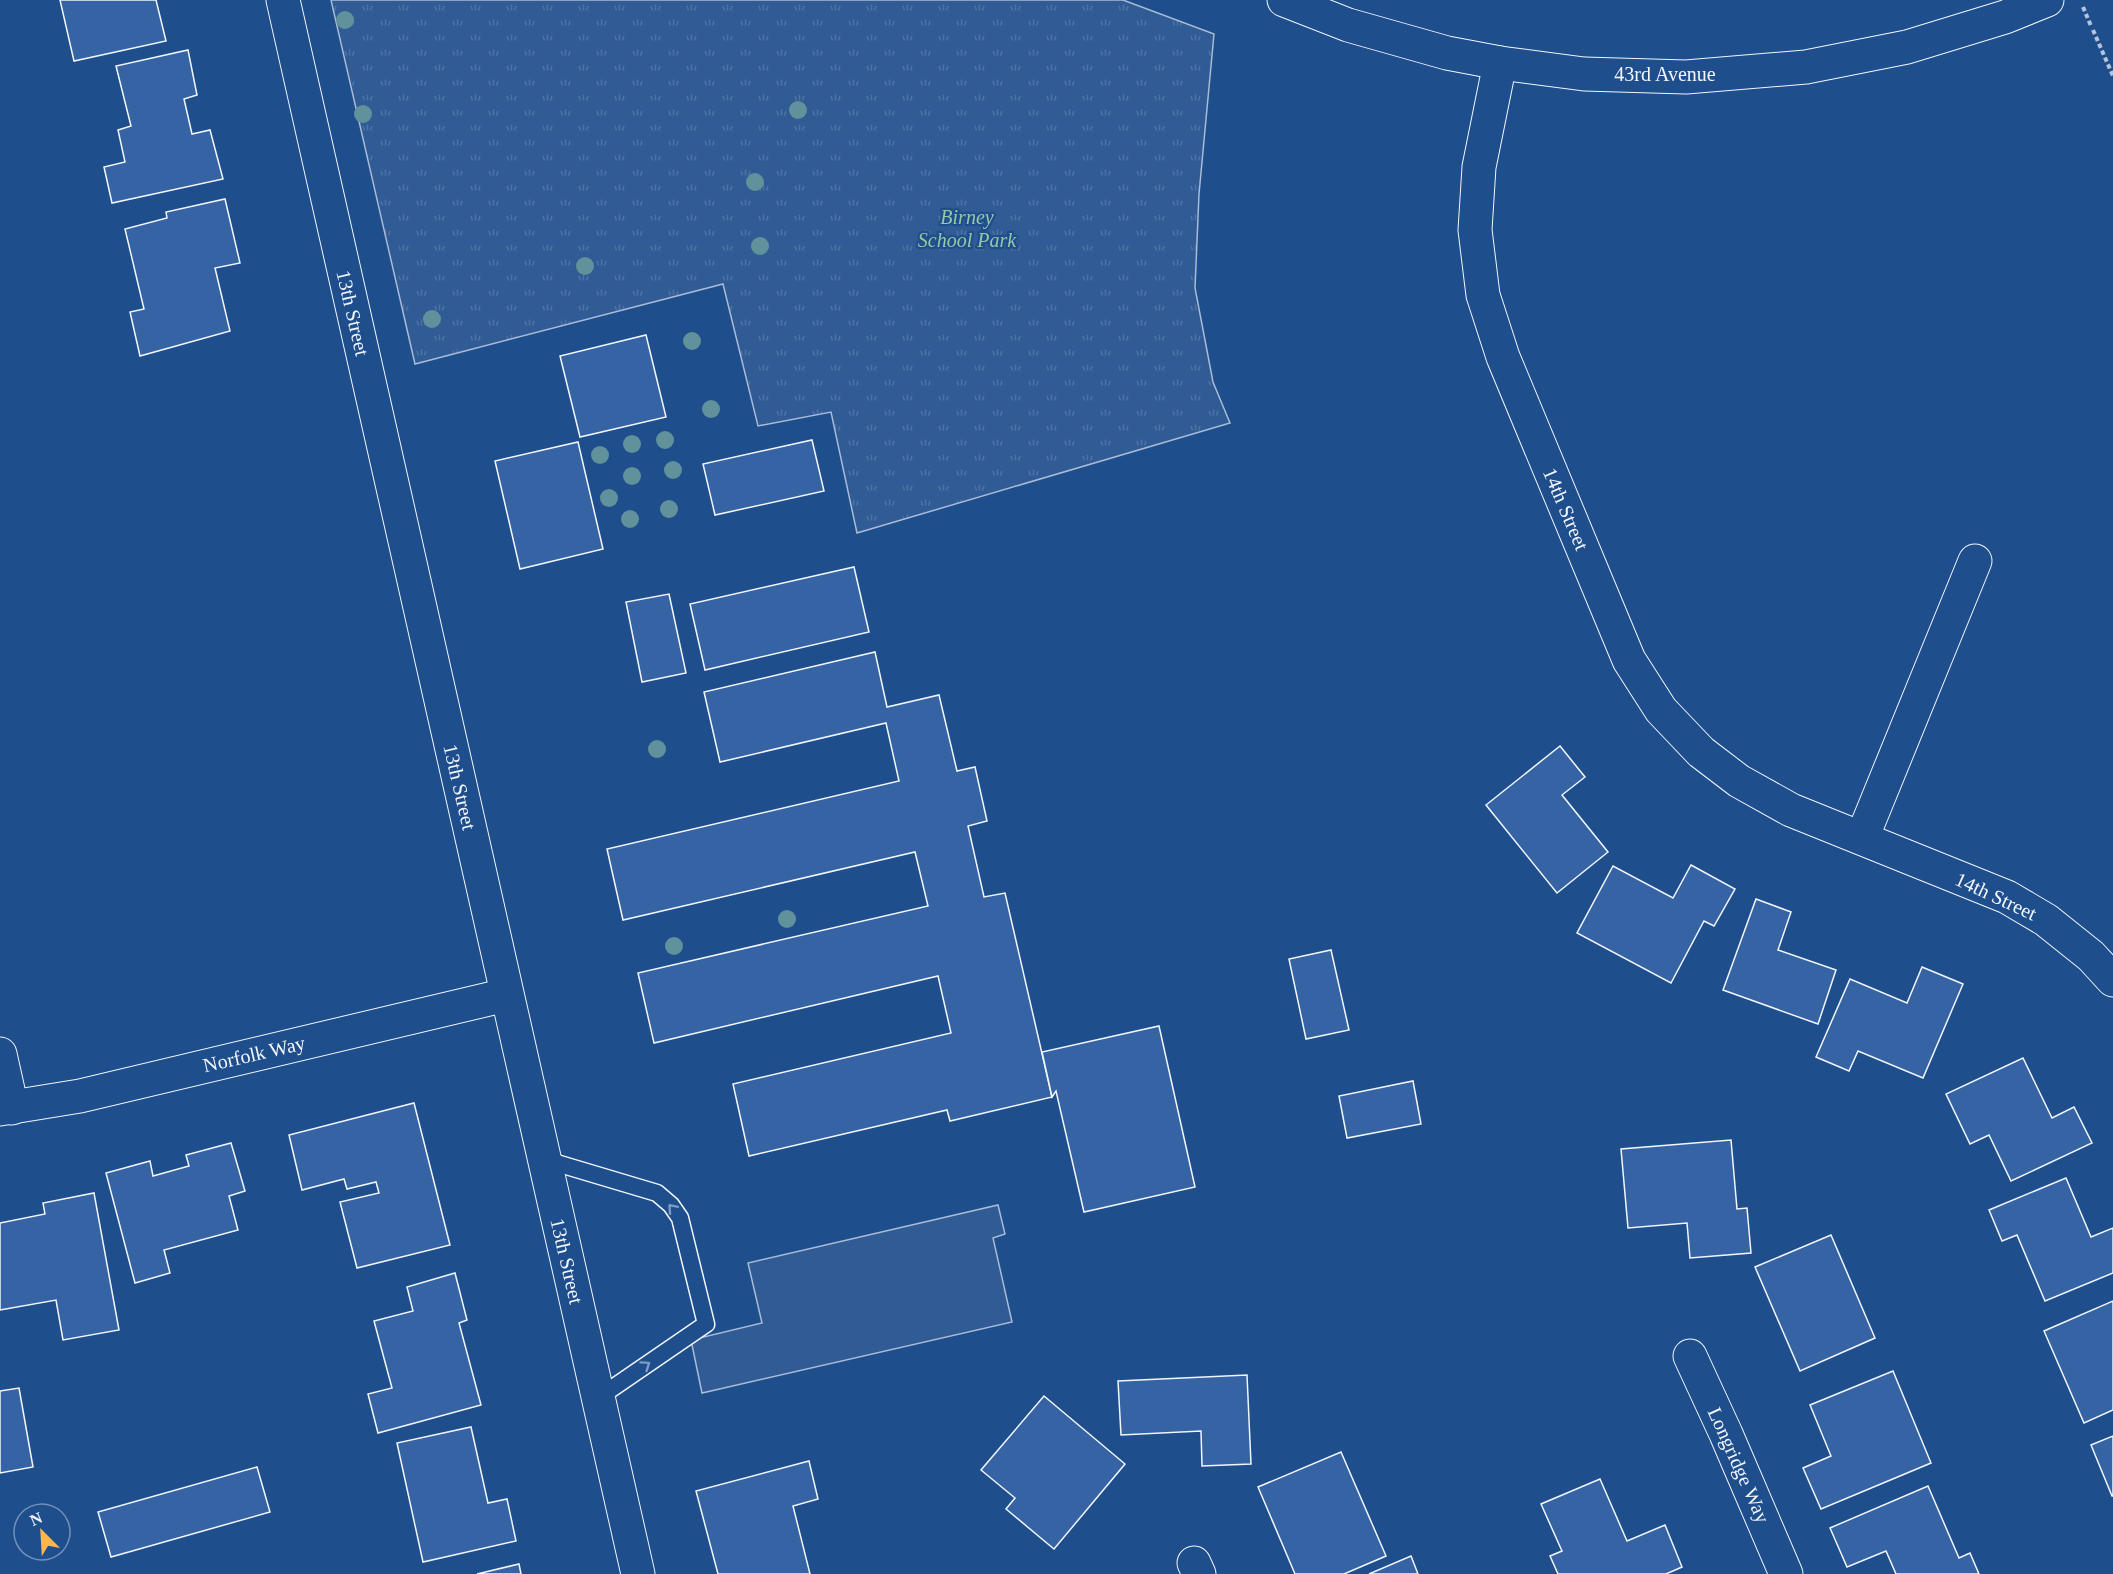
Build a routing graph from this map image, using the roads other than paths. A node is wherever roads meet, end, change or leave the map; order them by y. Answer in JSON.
{"nodes":[{"id":1,"x":283,"y":0,"type":"edge"},
{"id":2,"x":1284,"y":0,"type":"edge"},
{"id":3,"x":2047,"y":0,"type":"edge"},
{"id":4,"x":1500,"y":63,"type":"junction"},
{"id":5,"x":1975,"y":561,"type":"dead end"},
{"id":6,"x":1862,"y":838,"type":"junction"},
{"id":7,"x":2113,"y":980,"type":"edge"},
{"id":8,"x":506,"y":995,"type":"junction"},
{"id":9,"x":0,"y":1054,"type":"edge"},
{"id":10,"x":6,"y":1108,"type":"edge"},
{"id":11,"x":543,"y":1159,"type":"junction"},
{"id":12,"x":1690,"y":1356,"type":"dead end"},
{"id":13,"x":598,"y":1398,"type":"junction"},
{"id":14,"x":638,"y":1574,"type":"edge"},
{"id":15,"x":1786,"y":1574,"type":"edge"}],
"edges":[{"from":1,"to":8,"type":"street","name":"13th Street"},
{"from":2,"to":4,"type":"street","name":"43rd Avenue"},
{"from":3,"to":4,"type":"street","name":"43rd Avenue"},
{"from":4,"to":6,"type":"street","name":"14th Street"},
{"from":5,"to":6,"type":"street"},
{"from":6,"to":7,"type":"street","name":"14th Street"},
{"from":8,"to":10,"type":"street","name":"Norfolk Way"},
{"from":8,"to":11,"type":"street","name":"13th Street"},
{"from":9,"to":10,"type":"street"},
{"from":11,"to":13,"type":"street","name":"13th Street"},
{"from":13,"to":11,"type":"lane","one_way":true},
{"from":12,"to":15,"type":"street","name":"Longridge Way"},
{"from":13,"to":14,"type":"street","name":"13th Street"}]}
